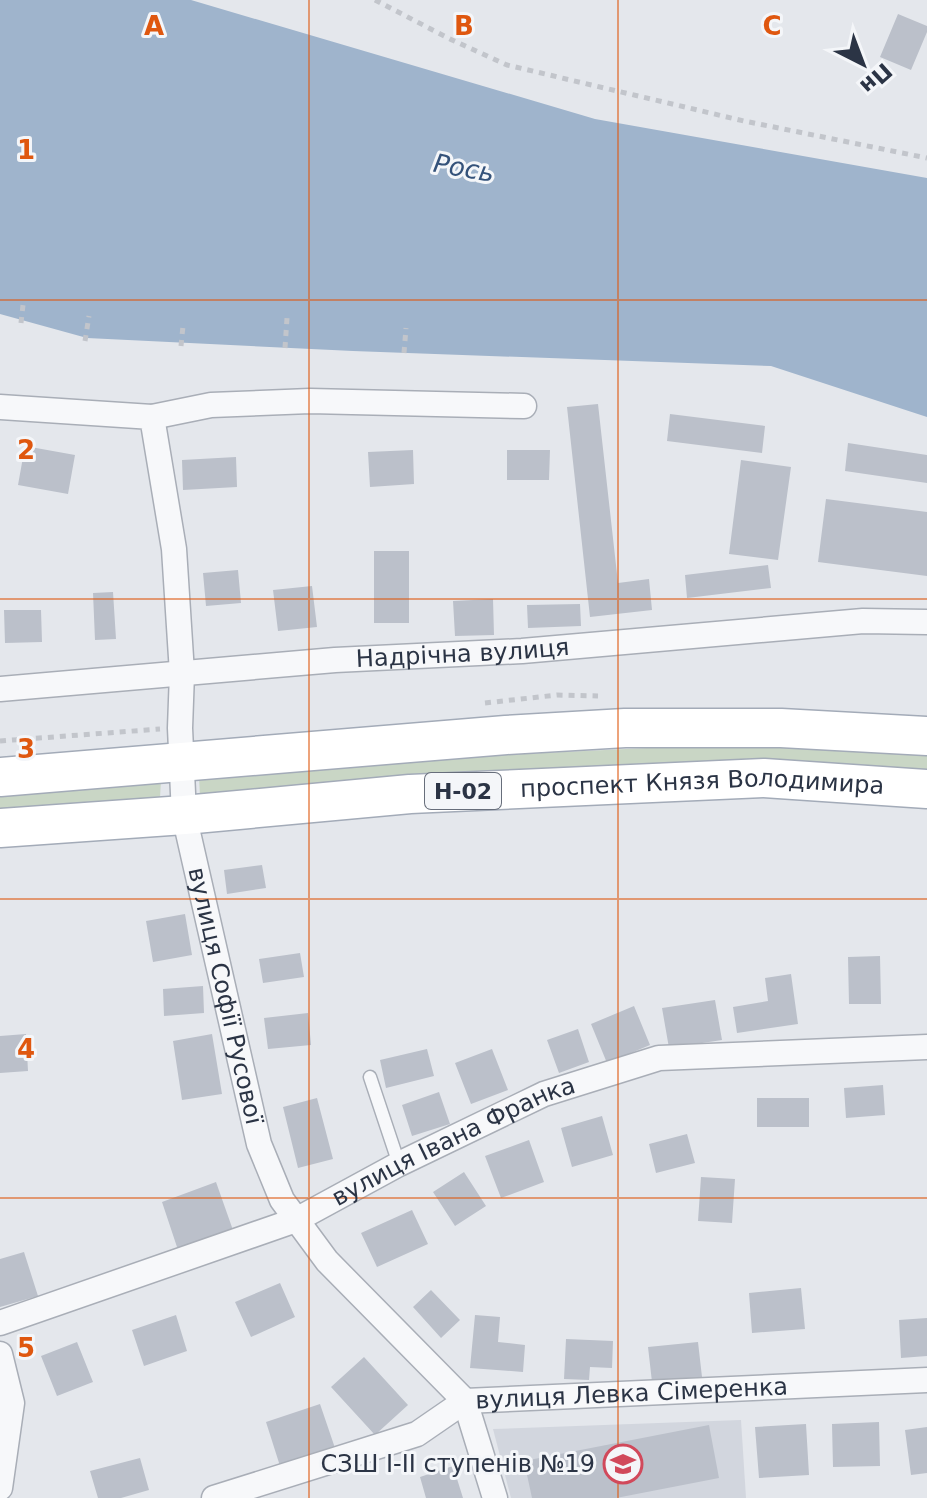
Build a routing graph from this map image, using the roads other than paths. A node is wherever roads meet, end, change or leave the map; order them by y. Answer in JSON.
{"nodes":[{"id":1,"x":524,"y":406,"type":"dead end"},
{"id":2,"x":0,"y":407,"type":"edge"},
{"id":3,"x":152,"y":417,"type":"junction"},
{"id":4,"x":927,"y":622,"type":"edge"},
{"id":5,"x":182,"y":673,"type":"junction"},
{"id":6,"x":0,"y":689,"type":"edge"},
{"id":7,"x":927,"y":736,"type":"edge"},
{"id":8,"x":181,"y":763,"type":"junction"},
{"id":9,"x":0,"y":777,"type":"edge"},
{"id":10,"x":927,"y":789,"type":"edge"},
{"id":11,"x":184,"y":815,"type":"junction"},
{"id":12,"x":0,"y":828,"type":"edge"},
{"id":13,"x":927,"y":1047,"type":"edge"},
{"id":14,"x":370,"y":1077,"type":"dead end"},
{"id":15,"x":399,"y":1164,"type":"junction"},
{"id":16,"x":296,"y":1220,"type":"junction"},
{"id":17,"x":0,"y":1323,"type":"edge"},
{"id":18,"x":0,"y":1354,"type":"edge"},
{"id":19,"x":927,"y":1380,"type":"edge"},
{"id":20,"x":465,"y":1401,"type":"junction"},
{"id":21,"x":0,"y":1488,"type":"edge"},
{"id":22,"x":214,"y":1498,"type":"edge"},
{"id":23,"x":495,"y":1498,"type":"edge"}],
"edges":[{"from":1,"to":3,"type":"street"},
{"from":2,"to":3,"type":"street"},
{"from":3,"to":5,"type":"street","name":"вулиця Софії Русової"},
{"from":4,"to":5,"type":"street","name":"Надрічна вулиця"},
{"from":5,"to":6,"type":"street","name":"Надрічна вулиця"},
{"from":5,"to":8,"type":"street","name":"вулиця Софії Русової"},
{"from":7,"to":8,"type":"main road","number":"Н-02"},
{"from":8,"to":9,"type":"main road","number":"Н-02"},
{"from":8,"to":11,"type":"street","name":"вулиця Софії Русової"},
{"from":10,"to":11,"type":"main road","name":"проспект Князя Володимира","number":"Н-02"},
{"from":11,"to":12,"type":"main road","name":"проспект Князя Володимира","number":"Н-02"},
{"from":11,"to":16,"type":"street","name":"вулиця Софії Русової"},
{"from":13,"to":15,"type":"street","name":"вулиця Івана Франка"},
{"from":14,"to":15,"type":"lane"},
{"from":15,"to":16,"type":"street","name":"вулиця Івана Франка"},
{"from":16,"to":17,"type":"street","name":"вулиця Івана Франка"},
{"from":16,"to":20,"type":"street","name":"вулиця Софії Русової"},
{"from":18,"to":21,"type":"street"},
{"from":19,"to":20,"type":"street","name":"вулиця Левка Сімеренка"},
{"from":20,"to":22,"type":"street","name":"вулиця Левка Сімеренка"},
{"from":20,"to":23,"type":"street","name":"вулиця Софії Русової"}]}
